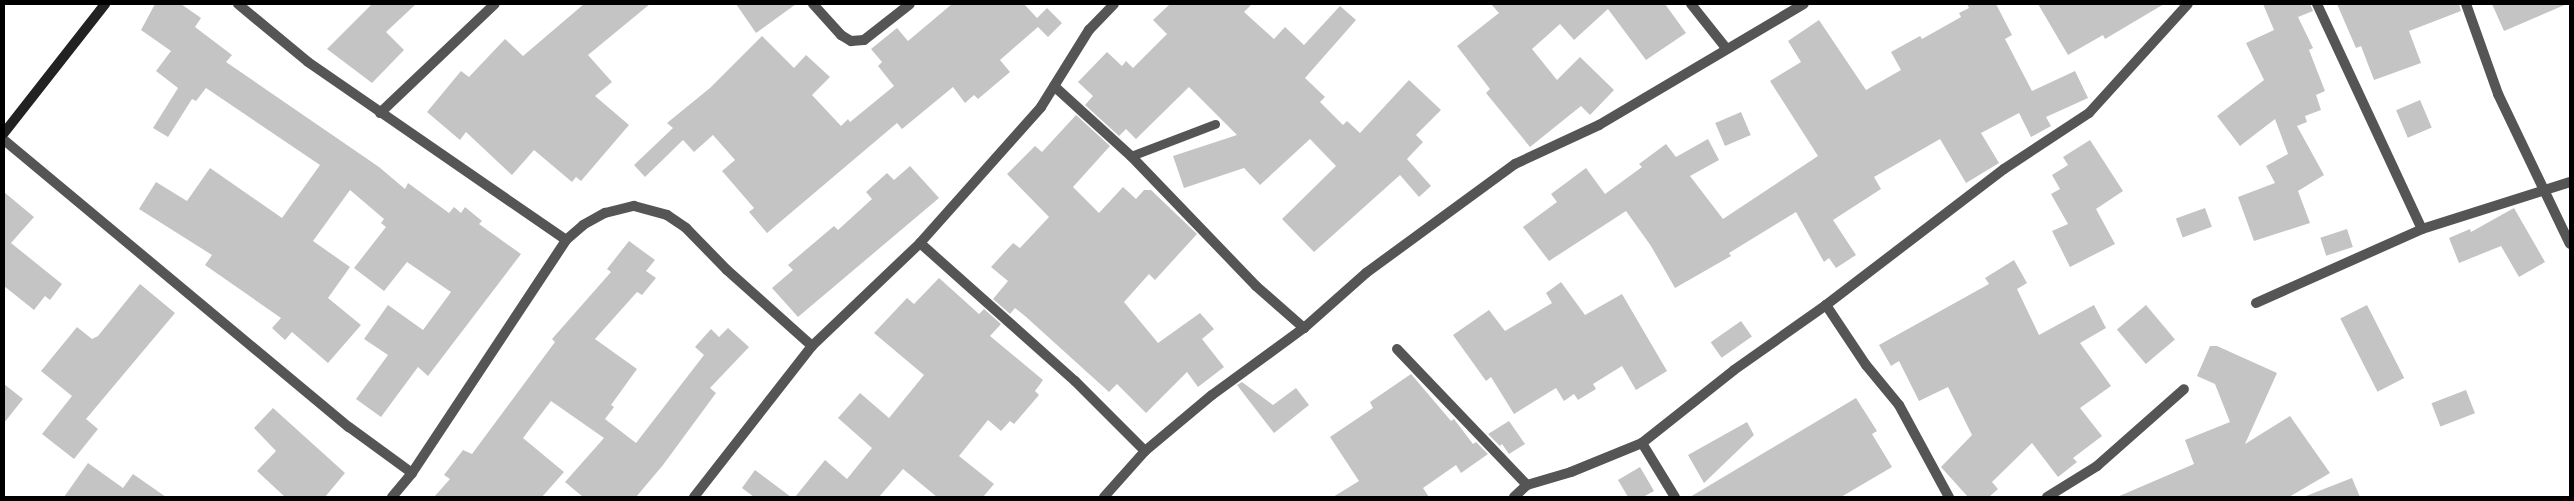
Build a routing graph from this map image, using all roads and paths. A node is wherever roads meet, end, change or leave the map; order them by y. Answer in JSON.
{"nodes":[{"id":1,"x":105,"y":4,"type":"edge"},
{"id":2,"x":238,"y":4,"type":"edge"},
{"id":3,"x":495,"y":4,"type":"edge"},
{"id":4,"x":813,"y":4,"type":"edge"},
{"id":5,"x":910,"y":4,"type":"edge"},
{"id":6,"x":1114,"y":4,"type":"edge"},
{"id":7,"x":1691,"y":4,"type":"edge"},
{"id":8,"x":1804,"y":4,"type":"edge"},
{"id":9,"x":2188,"y":4,"type":"edge"},
{"id":10,"x":2317,"y":4,"type":"edge"},
{"id":11,"x":2466,"y":4,"type":"edge"},
{"id":12,"x":1726,"y":48,"type":"junction"},
{"id":13,"x":1054,"y":86,"type":"junction"},
{"id":14,"x":380,"y":114,"type":"junction"},
{"id":15,"x":1215,"y":124,"type":"dead end"},
{"id":16,"x":4,"y":133,"type":"edge"},
{"id":17,"x":4,"y":140,"type":"edge"},
{"id":18,"x":1131,"y":156,"type":"junction"},
{"id":19,"x":2570,"y":182,"type":"edge"},
{"id":20,"x":2543,"y":191,"type":"junction"},
{"id":21,"x":2422,"y":229,"type":"junction"},
{"id":22,"x":566,"y":240,"type":"junction"},
{"id":23,"x":920,"y":243,"type":"junction"},
{"id":24,"x":2570,"y":244,"type":"edge"},
{"id":25,"x":2256,"y":303,"type":"dead end"},
{"id":26,"x":1826,"y":305,"type":"junction"},
{"id":27,"x":1304,"y":328,"type":"junction"},
{"id":28,"x":812,"y":346,"type":"junction"},
{"id":29,"x":1397,"y":349,"type":"dead end"},
{"id":30,"x":2184,"y":389,"type":"dead end"},
{"id":31,"x":1642,"y":443,"type":"junction"},
{"id":32,"x":1145,"y":451,"type":"junction"},
{"id":33,"x":412,"y":473,"type":"junction"},
{"id":34,"x":1527,"y":485,"type":"junction"},
{"id":35,"x":392,"y":497,"type":"edge"},
{"id":36,"x":694,"y":497,"type":"edge"},
{"id":37,"x":1104,"y":497,"type":"edge"},
{"id":38,"x":1514,"y":497,"type":"edge"},
{"id":39,"x":1675,"y":497,"type":"edge"},
{"id":40,"x":1948,"y":497,"type":"edge"},
{"id":41,"x":2048,"y":497,"type":"edge"}],
"edges":[{"from":1,"to":16,"type":"street"},
{"from":2,"to":14,"type":"street"},
{"from":3,"to":14,"type":"street"},
{"from":4,"to":5,"type":"street"},
{"from":6,"to":13,"type":"street"},
{"from":7,"to":12,"type":"street"},
{"from":8,"to":12,"type":"street"},
{"from":9,"to":26,"type":"street"},
{"from":10,"to":21,"type":"street"},
{"from":11,"to":20,"type":"street"},
{"from":12,"to":27,"type":"street"},
{"from":13,"to":18,"type":"street"},
{"from":13,"to":23,"type":"street"},
{"from":14,"to":22,"type":"street"},
{"from":15,"to":18,"type":"lane"},
{"from":17,"to":33,"type":"street"},
{"from":18,"to":27,"type":"street"},
{"from":19,"to":20,"type":"street"},
{"from":20,"to":21,"type":"street"},
{"from":20,"to":24,"type":"street"},
{"from":21,"to":25,"type":"street"},
{"from":22,"to":28,"type":"street"},
{"from":22,"to":33,"type":"street"},
{"from":23,"to":28,"type":"street"},
{"from":23,"to":32,"type":"street"},
{"from":26,"to":31,"type":"street"},
{"from":26,"to":40,"type":"street"},
{"from":27,"to":32,"type":"street"},
{"from":28,"to":36,"type":"street"},
{"from":29,"to":34,"type":"street"},
{"from":30,"to":41,"type":"street"},
{"from":31,"to":34,"type":"street"},
{"from":31,"to":39,"type":"street"},
{"from":32,"to":37,"type":"street"},
{"from":33,"to":35,"type":"street"},
{"from":34,"to":38,"type":"street"}]}
